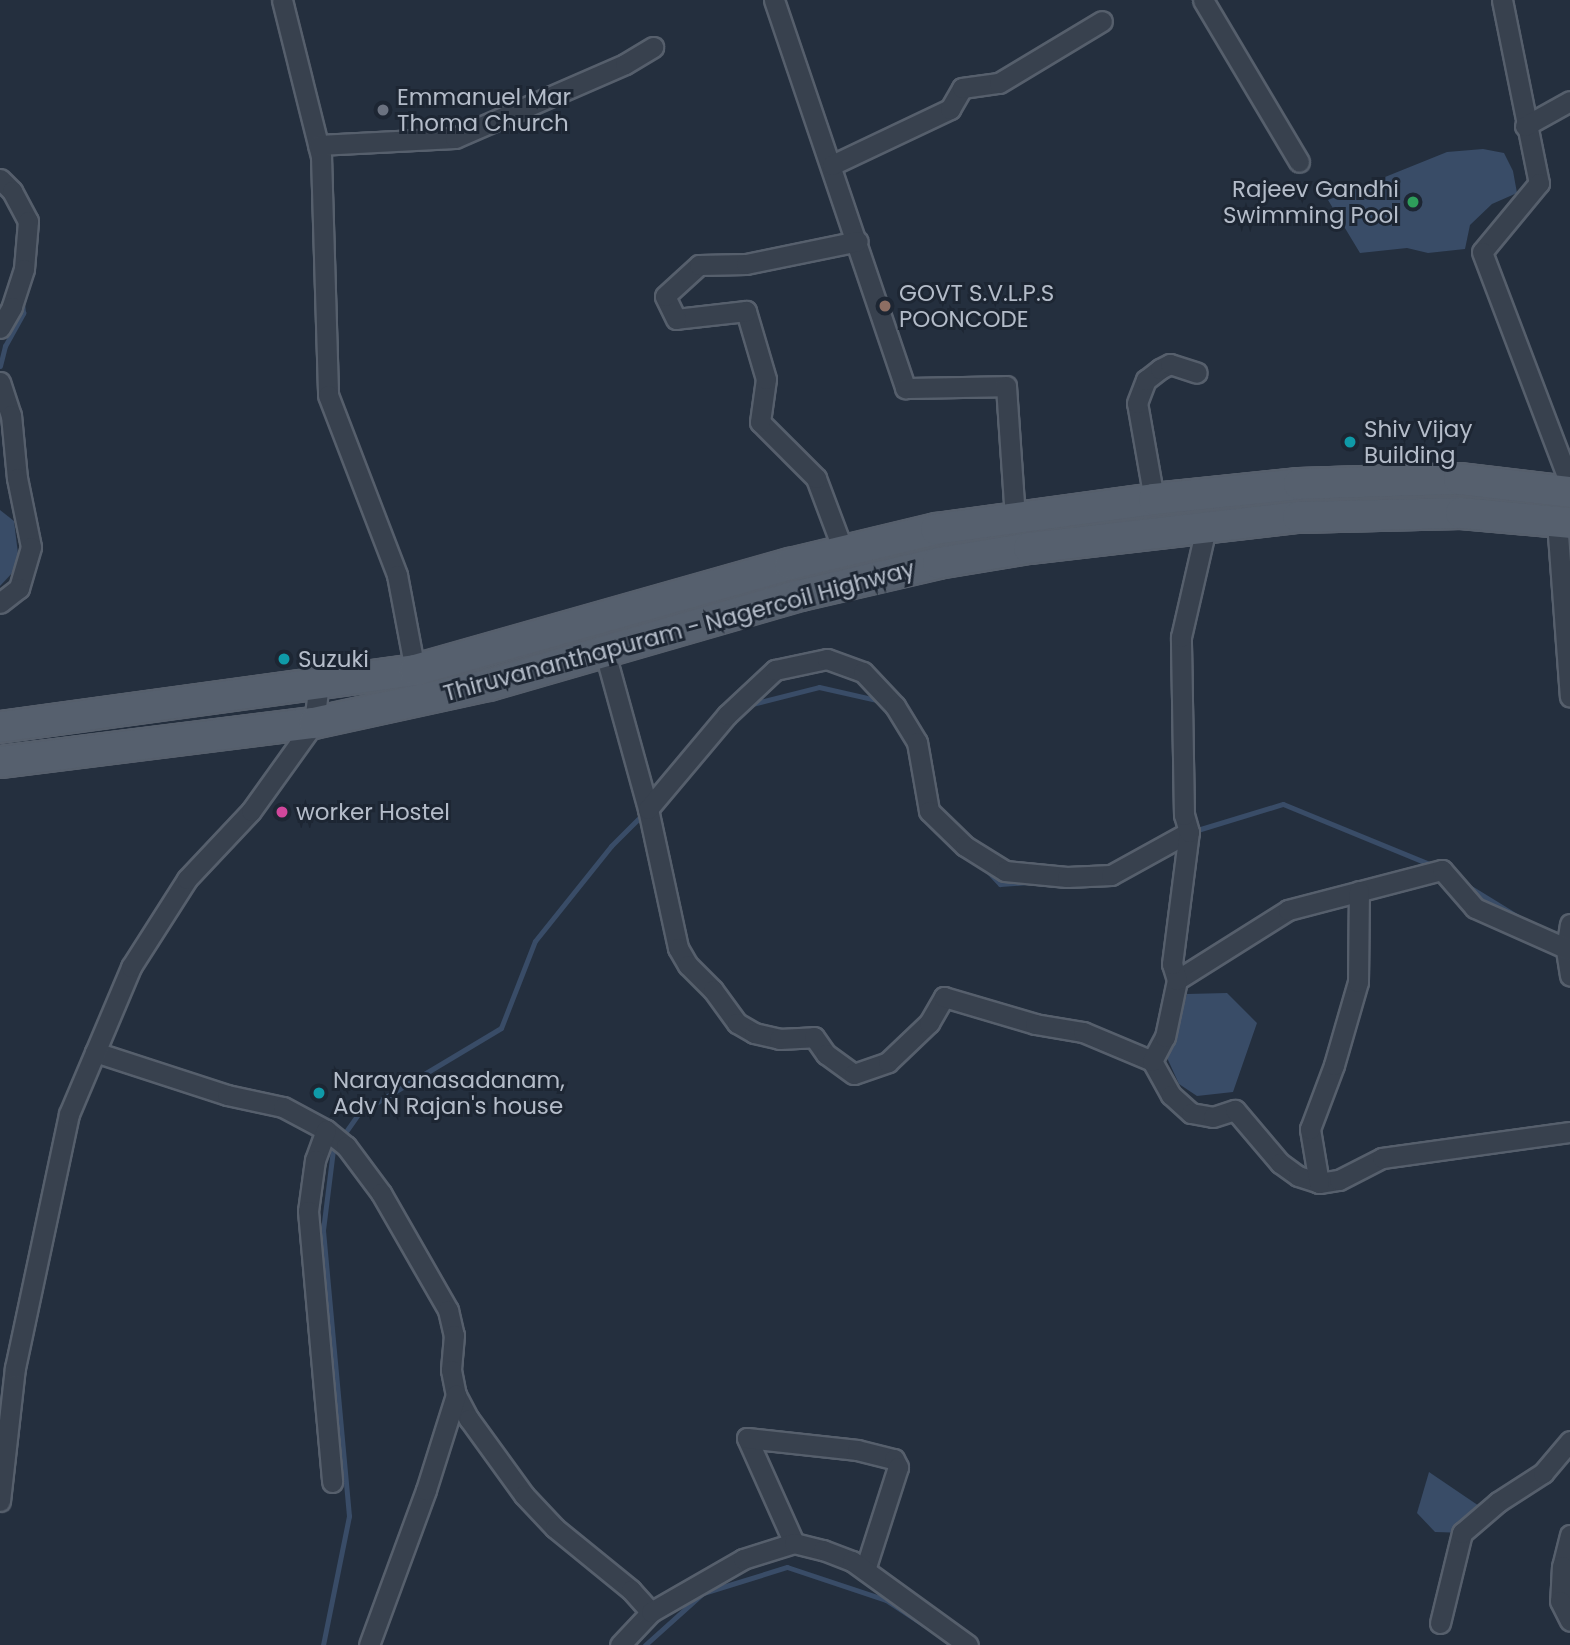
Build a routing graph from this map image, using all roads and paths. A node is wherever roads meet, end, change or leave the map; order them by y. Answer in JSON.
{"nodes":[{"id":1,"x":282,"y":0,"type":"edge"},
{"id":2,"x":774,"y":0,"type":"edge"},
{"id":3,"x":1203,"y":0,"type":"edge"},
{"id":4,"x":1502,"y":0,"type":"edge"},
{"id":5,"x":1102,"y":21,"type":"dead end"},
{"id":6,"x":653,"y":47,"type":"dead end"},
{"id":7,"x":1570,"y":101,"type":"edge"},
{"id":8,"x":1525,"y":127,"type":"junction"},
{"id":9,"x":318,"y":145,"type":"junction"},
{"id":10,"x":1299,"y":162,"type":"dead end"},
{"id":11,"x":832,"y":165,"type":"junction"},
{"id":12,"x":0,"y":179,"type":"edge"},
{"id":13,"x":858,"y":241,"type":"junction"},
{"id":14,"x":0,"y":328,"type":"edge"},
{"id":15,"x":1197,"y":373,"type":"dead end"},
{"id":16,"x":0,"y":382,"type":"edge"},
{"id":17,"x":1570,"y":484,"type":"edge"},
{"id":18,"x":1570,"y":492,"type":"edge"},
{"id":19,"x":1154,"y":499,"type":"junction"},
{"id":20,"x":1014,"y":519,"type":"junction"},
{"id":21,"x":1564,"y":522,"type":"edge"},
{"id":22,"x":1206,"y":528,"type":"junction"},
{"id":23,"x":843,"y":550,"type":"junction"},
{"id":24,"x":0,"y":603,"type":"edge"},
{"id":25,"x":605,"y":653,"type":"junction"},
{"id":26,"x":415,"y":670,"type":"junction"},
{"id":27,"x":318,"y":684,"type":"junction"},
{"id":28,"x":1570,"y":696,"type":"edge"},
{"id":29,"x":314,"y":723,"type":"junction"},
{"id":30,"x":0,"y":727,"type":"edge"},
{"id":31,"x":0,"y":762,"type":"edge"},
{"id":32,"x":648,"y":809,"type":"junction"},
{"id":33,"x":1189,"y":832,"type":"junction"},
{"id":34,"x":1360,"y":891,"type":"junction"},
{"id":35,"x":1569,"y":939,"type":"edge"},
{"id":36,"x":1570,"y":976,"type":"edge"},
{"id":37,"x":1178,"y":980,"type":"junction"},
{"id":38,"x":95,"y":1052,"type":"junction"},
{"id":39,"x":1153,"y":1061,"type":"junction"},
{"id":40,"x":326,"y":1130,"type":"junction"},
{"id":41,"x":1570,"y":1132,"type":"edge"},
{"id":42,"x":1319,"y":1183,"type":"junction"},
{"id":43,"x":456,"y":1395,"type":"junction"},
{"id":44,"x":1570,"y":1441,"type":"edge"},
{"id":45,"x":332,"y":1482,"type":"dead end"},
{"id":46,"x":0,"y":1501,"type":"edge"},
{"id":47,"x":1570,"y":1535,"type":"edge"},
{"id":48,"x":794,"y":1543,"type":"junction"},
{"id":49,"x":865,"y":1570,"type":"junction"},
{"id":50,"x":651,"y":1612,"type":"junction"},
{"id":51,"x":1570,"y":1621,"type":"edge"},
{"id":52,"x":1440,"y":1623,"type":"dead end"},
{"id":53,"x":369,"y":1645,"type":"edge"},
{"id":54,"x":620,"y":1645,"type":"edge"},
{"id":55,"x":968,"y":1645,"type":"edge"}],
"edges":[{"from":1,"to":9,"type":"street"},
{"from":2,"to":11,"type":"street"},
{"from":3,"to":10,"type":"street"},
{"from":4,"to":8,"type":"street"},
{"from":5,"to":11,"type":"street"},
{"from":6,"to":9,"type":"street"},
{"from":7,"to":8,"type":"street"},
{"from":8,"to":17,"type":"street"},
{"from":9,"to":26,"type":"street"},
{"from":11,"to":13,"type":"street"},
{"from":12,"to":14,"type":"street"},
{"from":13,"to":20,"type":"street"},
{"from":13,"to":23,"type":"street"},
{"from":15,"to":19,"type":"street"},
{"from":16,"to":24,"type":"street"},
{"from":18,"to":19,"type":"main road","name":"Thiruvananthapuram - Nagercoil Highway"},
{"from":19,"to":20,"type":"main road","name":"Thiruvananthapuram - Nagercoil Highway"},
{"from":20,"to":23,"type":"main road","name":"Thiruvananthapuram - Nagercoil Highway"},
{"from":21,"to":22,"type":"main road","name":"Thiruvananthapuram - Nagercoil Highway"},
{"from":21,"to":28,"type":"street"},
{"from":22,"to":25,"type":"main road","name":"Thiruvananthapuram - Nagercoil Highway"},
{"from":22,"to":33,"type":"street"},
{"from":23,"to":26,"type":"main road","name":"Thiruvananthapuram - Nagercoil Highway"},
{"from":25,"to":29,"type":"main road","name":"Thiruvananthapuram - Nagercoil Highway"},
{"from":25,"to":32,"type":"street"},
{"from":26,"to":27,"type":"main road","name":"Thiruvananthapuram - Nagercoil Highway"},
{"from":27,"to":29,"type":"street"},
{"from":27,"to":30,"type":"main road","name":"Thiruvananthapuram - Nagercoil Highway"},
{"from":29,"to":31,"type":"main road","name":"Thiruvananthapuram - Nagercoil Highway"},
{"from":29,"to":38,"type":"street"},
{"from":32,"to":33,"type":"street"},
{"from":32,"to":39,"type":"street"},
{"from":33,"to":37,"type":"street"},
{"from":34,"to":35,"type":"street"},
{"from":34,"to":37,"type":"street"},
{"from":34,"to":42,"type":"street"},
{"from":35,"to":36,"type":"street"},
{"from":37,"to":39,"type":"street"},
{"from":38,"to":40,"type":"street"},
{"from":38,"to":46,"type":"street"},
{"from":39,"to":42,"type":"street"},
{"from":40,"to":43,"type":"street"},
{"from":40,"to":45,"type":"street"},
{"from":41,"to":42,"type":"street"},
{"from":43,"to":50,"type":"street"},
{"from":43,"to":53,"type":"street"},
{"from":44,"to":52,"type":"street"},
{"from":47,"to":51,"type":"street"},
{"from":48,"to":49,"type":"street"},
{"from":48,"to":49,"type":"street"},
{"from":48,"to":50,"type":"street"},
{"from":49,"to":55,"type":"street"},
{"from":50,"to":54,"type":"street"}]}
